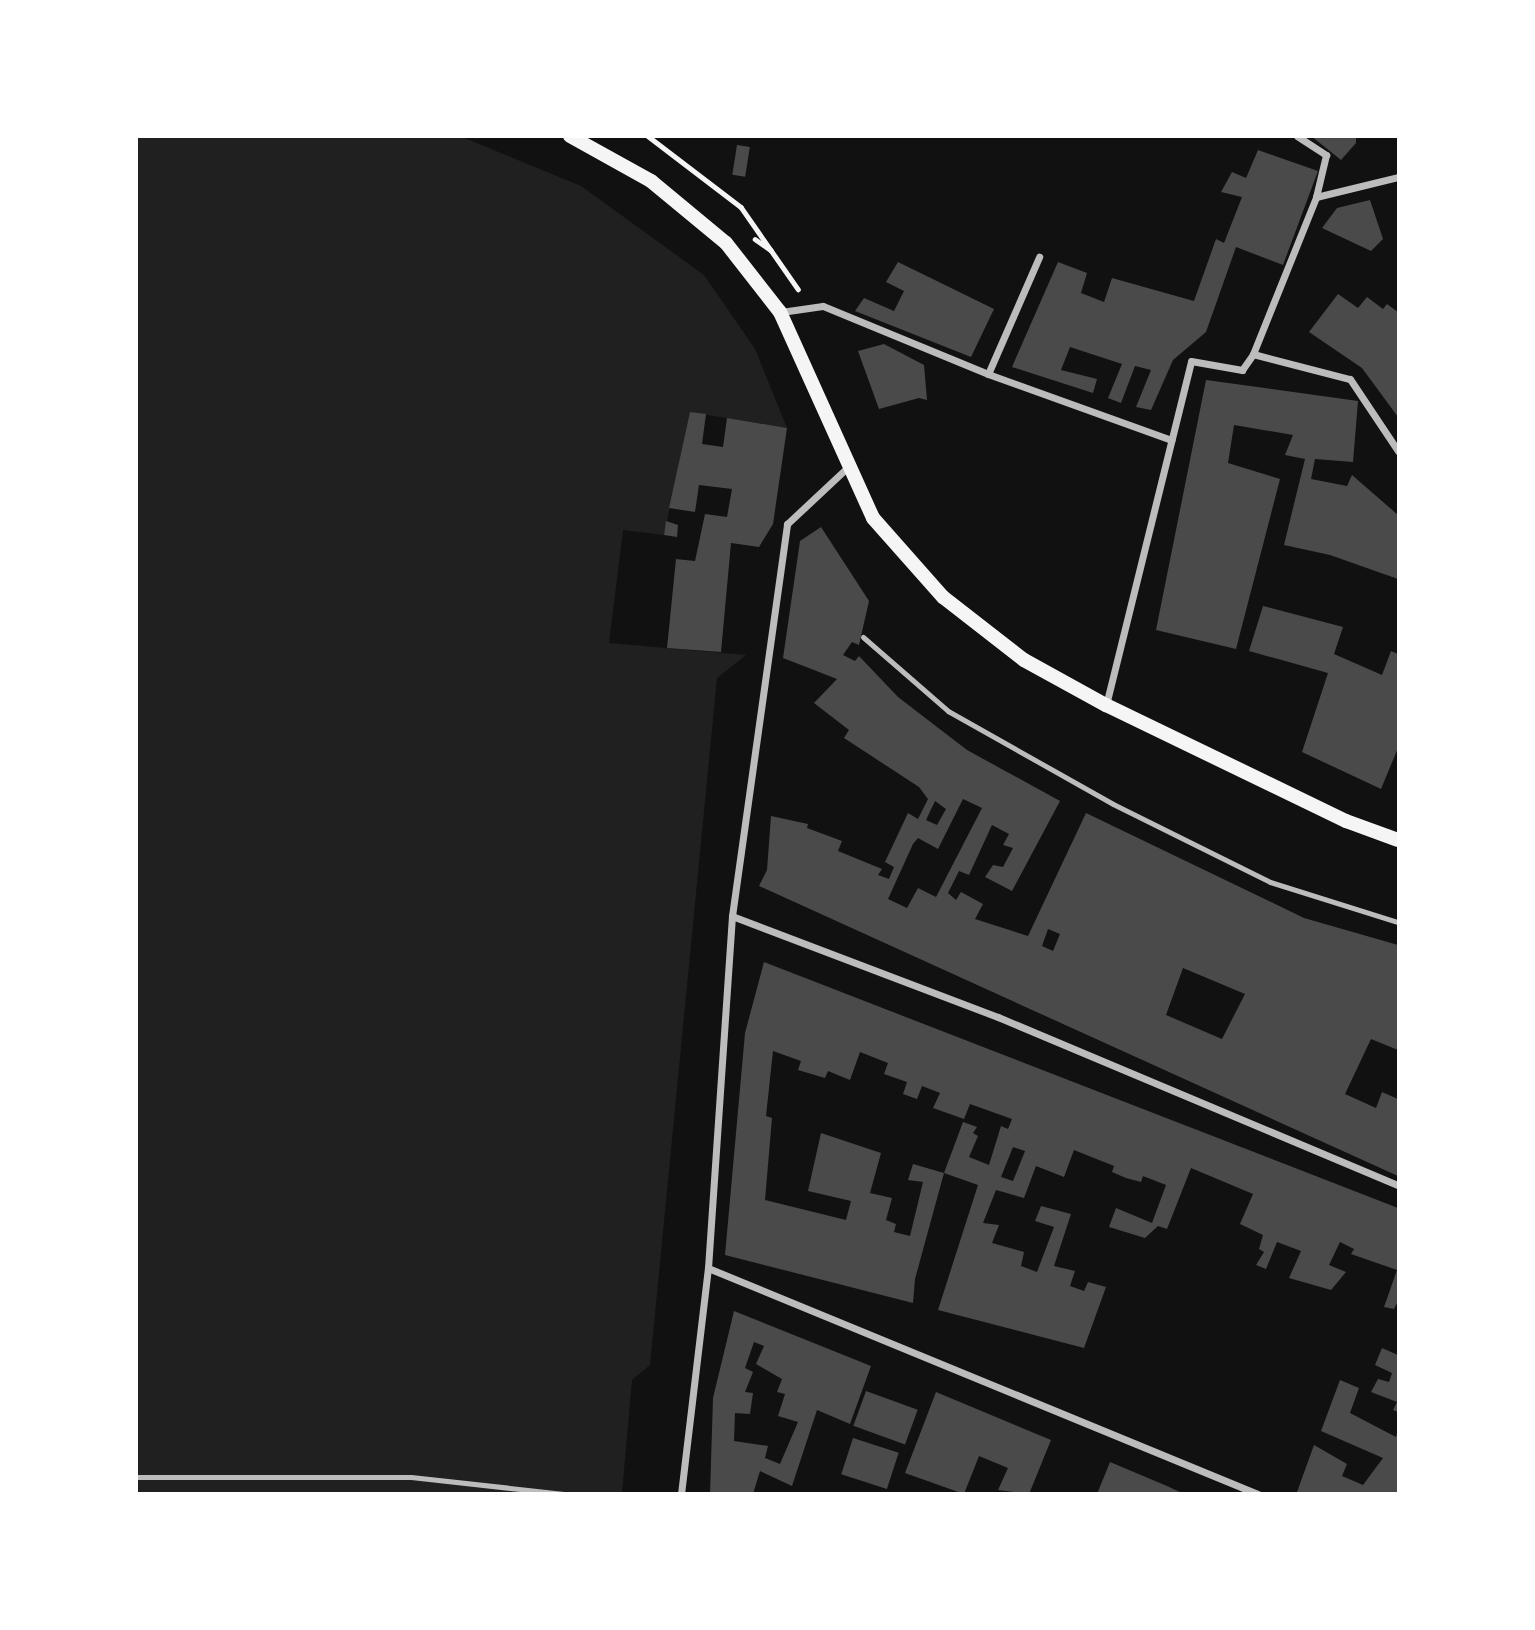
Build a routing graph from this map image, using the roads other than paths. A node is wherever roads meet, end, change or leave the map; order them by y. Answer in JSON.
{"nodes":[{"id":1,"x":570,"y":136,"type":"edge"},
{"id":2,"x":1297,"y":136,"type":"edge"},
{"id":3,"x":1398,"y":177,"type":"edge"},
{"id":4,"x":1316,"y":197,"type":"junction"},
{"id":5,"x":1039,"y":257,"type":"dead end"},
{"id":6,"x":780,"y":312,"type":"junction"},
{"id":7,"x":1253,"y":354,"type":"junction"},
{"id":8,"x":988,"y":374,"type":"junction"},
{"id":9,"x":1171,"y":440,"type":"junction"},
{"id":10,"x":1398,"y":451,"type":"edge"},
{"id":11,"x":848,"y":467,"type":"junction"},
{"id":12,"x":863,"y":637,"type":"dead end"},
{"id":13,"x":1106,"y":705,"type":"junction"},
{"id":14,"x":1398,"y":840,"type":"edge"},
{"id":15,"x":732,"y":916,"type":"junction"},
{"id":16,"x":1398,"y":922,"type":"edge"},
{"id":17,"x":1398,"y":1185,"type":"edge"},
{"id":18,"x":708,"y":1268,"type":"junction"},
{"id":19,"x":136,"y":1477,"type":"edge"},
{"id":20,"x":566,"y":1493,"type":"edge"},
{"id":21,"x":681,"y":1493,"type":"edge"},
{"id":22,"x":1258,"y":1493,"type":"edge"}],
"edges":[{"from":1,"to":6,"type":"main road"},
{"from":2,"to":4,"type":"street"},
{"from":3,"to":4,"type":"street"},
{"from":4,"to":7,"type":"street"},
{"from":5,"to":8,"type":"street"},
{"from":6,"to":8,"type":"street"},
{"from":6,"to":11,"type":"main road"},
{"from":7,"to":9,"type":"street"},
{"from":7,"to":10,"type":"street"},
{"from":8,"to":9,"type":"street"},
{"from":9,"to":13,"type":"street"},
{"from":11,"to":13,"type":"main road"},
{"from":11,"to":15,"type":"street"},
{"from":12,"to":16,"type":"lane"},
{"from":13,"to":14,"type":"main road"},
{"from":15,"to":17,"type":"street"},
{"from":15,"to":18,"type":"street"},
{"from":18,"to":21,"type":"street"},
{"from":18,"to":22,"type":"street"},
{"from":19,"to":20,"type":"lane"}]}
